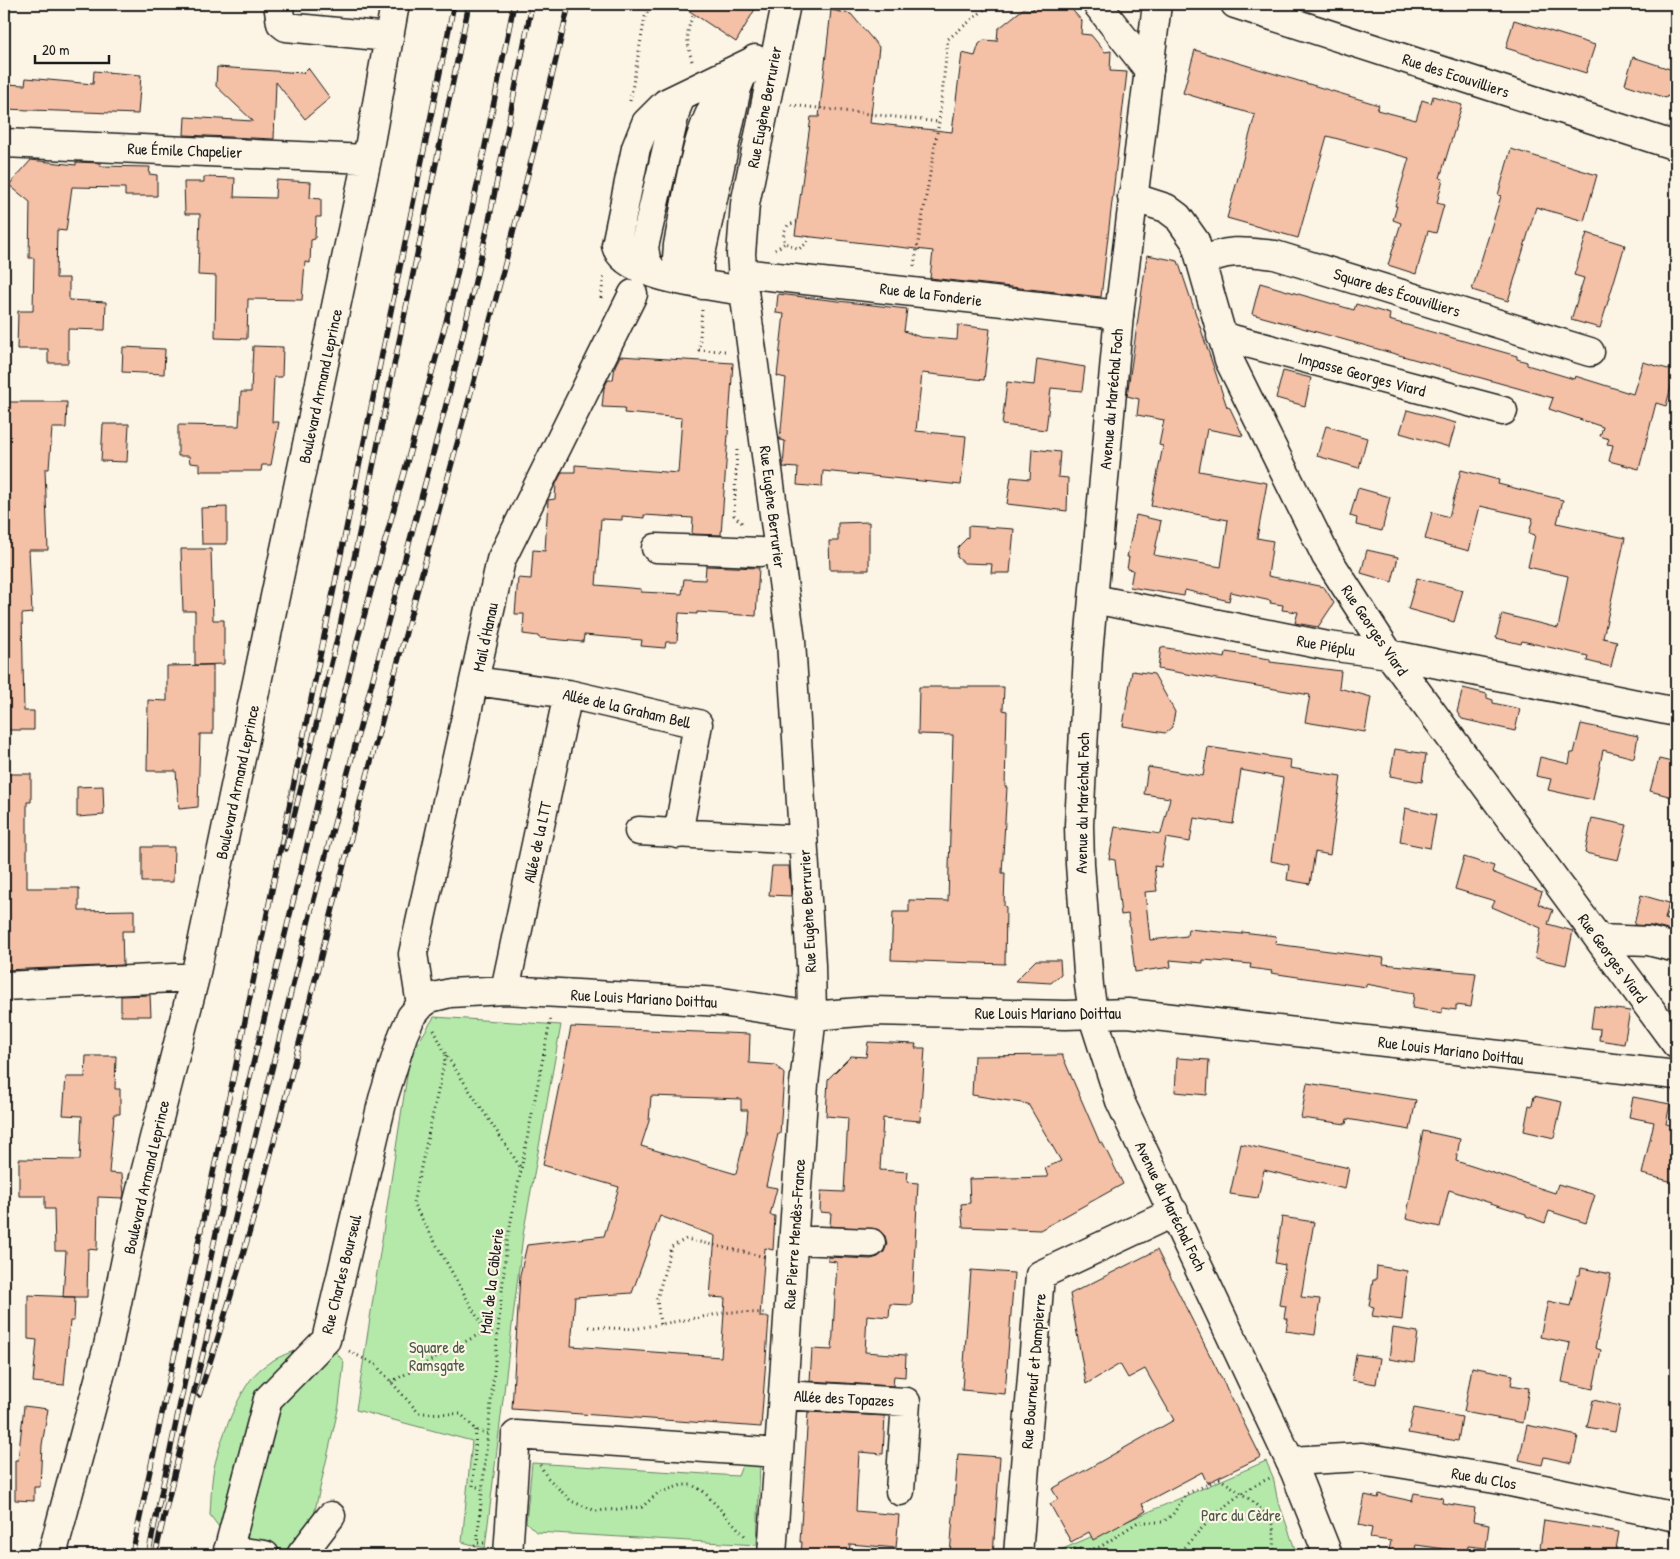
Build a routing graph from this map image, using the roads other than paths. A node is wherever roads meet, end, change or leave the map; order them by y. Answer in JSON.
{"nodes":[{"id":1,"x":278,"y":4,"type":"edge"},
{"id":2,"x":395,"y":4,"type":"edge"},
{"id":3,"x":786,"y":4,"type":"edge"},
{"id":4,"x":1097,"y":4,"type":"edge"},
{"id":5,"x":1157,"y":4,"type":"edge"},
{"id":6,"x":1235,"y":4,"type":"edge"},
{"id":7,"x":779,"y":35,"type":"junction"},
{"id":8,"x":388,"y":37,"type":"junction"},
{"id":9,"x":753,"y":61,"type":"junction"},
{"id":10,"x":1149,"y":70,"type":"junction"},
{"id":11,"x":4,"y":143,"type":"edge"},
{"id":12,"x":1676,"y":146,"type":"edge"},
{"id":13,"x":367,"y":159,"type":"junction"},
{"id":14,"x":1132,"y":197,"type":"junction"},
{"id":15,"x":1202,"y":262,"type":"junction"},
{"id":16,"x":743,"y":282,"type":"junction"},
{"id":17,"x":696,"y":290,"type":"junction"},
{"id":18,"x":633,"y":294,"type":"dead end"},
{"id":19,"x":1119,"y":316,"type":"junction"},
{"id":20,"x":1221,"y":336,"type":"junction"},
{"id":21,"x":1590,"y":352,"type":"dead end"},
{"id":22,"x":1503,"y":411,"type":"dead end"},
{"id":23,"x":656,"y":548,"type":"dead end"},
{"id":24,"x":760,"y":552,"type":"road end"},
{"id":25,"x":1094,"y":599,"type":"junction"},
{"id":26,"x":1389,"y":654,"type":"junction"},
{"id":27,"x":475,"y":681,"type":"junction"},
{"id":28,"x":568,"y":694,"type":"junction"},
{"id":29,"x":1676,"y":712,"type":"edge"},
{"id":30,"x":639,"y":832,"type":"dead end"},
{"id":31,"x":678,"y":834,"type":"junction"},
{"id":32,"x":803,"y":840,"type":"junction"},
{"id":33,"x":1599,"y":939,"type":"junction"},
{"id":34,"x":1676,"y":948,"type":"edge"},
{"id":35,"x":195,"y":977,"type":"junction"},
{"id":36,"x":4,"y":986,"type":"edge"},
{"id":37,"x":506,"y":990,"type":"junction"},
{"id":38,"x":421,"y":1005,"type":"junction"},
{"id":39,"x":1093,"y":1015,"type":"junction"},
{"id":40,"x":812,"y":1016,"type":"junction"},
{"id":41,"x":1676,"y":1044,"type":"edge"},
{"id":42,"x":1676,"y":1075,"type":"edge"},
{"id":43,"x":1174,"y":1212,"type":"junction"},
{"id":44,"x":871,"y":1243,"type":"dead end"},
{"id":45,"x":794,"y":1252,"type":"junction"},
{"id":46,"x":783,"y":1395,"type":"junction"},
{"id":47,"x":779,"y":1453,"type":"junction"},
{"id":48,"x":1293,"y":1466,"type":"junction"},
{"id":49,"x":900,"y":1492,"type":"dead end"},
{"id":50,"x":331,"y":1516,"type":"dead end"},
{"id":51,"x":1676,"y":1517,"type":"edge"},
{"id":52,"x":761,"y":1548,"type":"edge"},
{"id":53,"x":510,"y":1550,"type":"edge"},
{"id":54,"x":227,"y":1553,"type":"edge"},
{"id":55,"x":52,"y":1555,"type":"edge"},
{"id":56,"x":265,"y":1555,"type":"edge"},
{"id":57,"x":301,"y":1555,"type":"edge"},
{"id":58,"x":1018,"y":1555,"type":"edge"},
{"id":59,"x":1328,"y":1555,"type":"edge"}],
"edges":[{"from":1,"to":8,"type":"street"},
{"from":2,"to":8,"type":"street","name":"Boulevard Armand Leprince"},
{"from":3,"to":7,"type":"street","name":"Rue Eugène Berrurier"},
{"from":4,"to":10,"type":"street"},
{"from":5,"to":10,"type":"street","name":"Avenue du Maréchal Foch"},
{"from":6,"to":12,"type":"street","name":"Rue des Ecouvilliers"},
{"from":7,"to":9,"type":"street"},
{"from":7,"to":16,"type":"street","name":"Rue Eugène Berrurier"},
{"from":8,"to":13,"type":"street","name":"Boulevard Armand Leprince"},
{"from":9,"to":17,"type":"street"},
{"from":9,"to":17,"type":"street","name":"Rue de la Fonderie"},
{"from":10,"to":14,"type":"street","name":"Avenue du Maréchal Foch"},
{"from":11,"to":13,"type":"street","name":"Rue Émile Chapelier"},
{"from":13,"to":35,"type":"street","name":"Boulevard Armand Leprince"},
{"from":14,"to":15,"type":"street","name":"Rue Georges Viard"},
{"from":14,"to":19,"type":"street","name":"Avenue du Maréchal Foch"},
{"from":15,"to":20,"type":"street","name":"Rue Georges Viard"},
{"from":15,"to":21,"type":"street","name":"Square des Écouvilliers"},
{"from":16,"to":17,"type":"street","name":"Rue de la Fonderie"},
{"from":16,"to":19,"type":"street","name":"Rue de la Fonderie"},
{"from":16,"to":32,"type":"street","name":"Rue Eugène Berrurier"},
{"from":18,"to":27,"type":"street","name":"Mail d'Hanau"},
{"from":19,"to":25,"type":"street","name":"Avenue du Maréchal Foch"},
{"from":20,"to":22,"type":"street","name":"Impasse Georges Viard"},
{"from":20,"to":26,"type":"street","name":"Rue Georges Viard"},
{"from":23,"to":24,"type":"street"},
{"from":25,"to":26,"type":"street","name":"Rue Piéplu"},
{"from":25,"to":39,"type":"street","name":"Avenue du Maréchal Foch"},
{"from":26,"to":29,"type":"street","name":"Rue Piéplu"},
{"from":26,"to":33,"type":"street","name":"Rue Georges Viard"},
{"from":27,"to":28,"type":"street","name":"Allée de la Graham Bell"},
{"from":27,"to":38,"type":"street","name":"Mail d'Hanau"},
{"from":28,"to":31,"type":"street","name":"Allée de la Graham Bell"},
{"from":28,"to":37,"type":"street","name":"Allée de la LTT"},
{"from":30,"to":31,"type":"street"},
{"from":31,"to":32,"type":"street"},
{"from":32,"to":40,"type":"street","name":"Rue Eugène Berrurier"},
{"from":33,"to":34,"type":"street"},
{"from":33,"to":41,"type":"street","name":"Rue Georges Viard"},
{"from":35,"to":36,"type":"street"},
{"from":35,"to":55,"type":"street","name":"Boulevard Armand Leprince"},
{"from":37,"to":38,"type":"street","name":"Rue Louis Mariano Doittau"},
{"from":37,"to":40,"type":"street","name":"Rue Louis Mariano Doittau"},
{"from":38,"to":54,"type":"street","name":"Rue Charles Bourseul"},
{"from":39,"to":40,"type":"street","name":"Rue Louis Mariano Doittau"},
{"from":39,"to":42,"type":"street","name":"Rue Louis Mariano Doittau"},
{"from":39,"to":43,"type":"street","name":"Avenue du Maréchal Foch"},
{"from":40,"to":45,"type":"street","name":"Rue Pierre Mendès-France"},
{"from":43,"to":48,"type":"street","name":"Avenue du Maréchal Foch"},
{"from":43,"to":58,"type":"street","name":"Rue Bourneuf et Dampierre"},
{"from":44,"to":45,"type":"street"},
{"from":45,"to":46,"type":"street","name":"Rue Pierre Mendès-France"},
{"from":46,"to":47,"type":"street","name":"Rue Pierre Mendès-France"},
{"from":46,"to":49,"type":"street","name":"Allée des Topazes"},
{"from":47,"to":52,"type":"street","name":"Rue Pierre Mendès-France"},
{"from":47,"to":53,"type":"street"},
{"from":48,"to":51,"type":"street","name":"Rue du Clos"},
{"from":48,"to":59,"type":"street","name":"Avenue du Maréchal Foch"},
{"from":50,"to":57,"type":"street"},
{"from":54,"to":56,"type":"street"}]}
